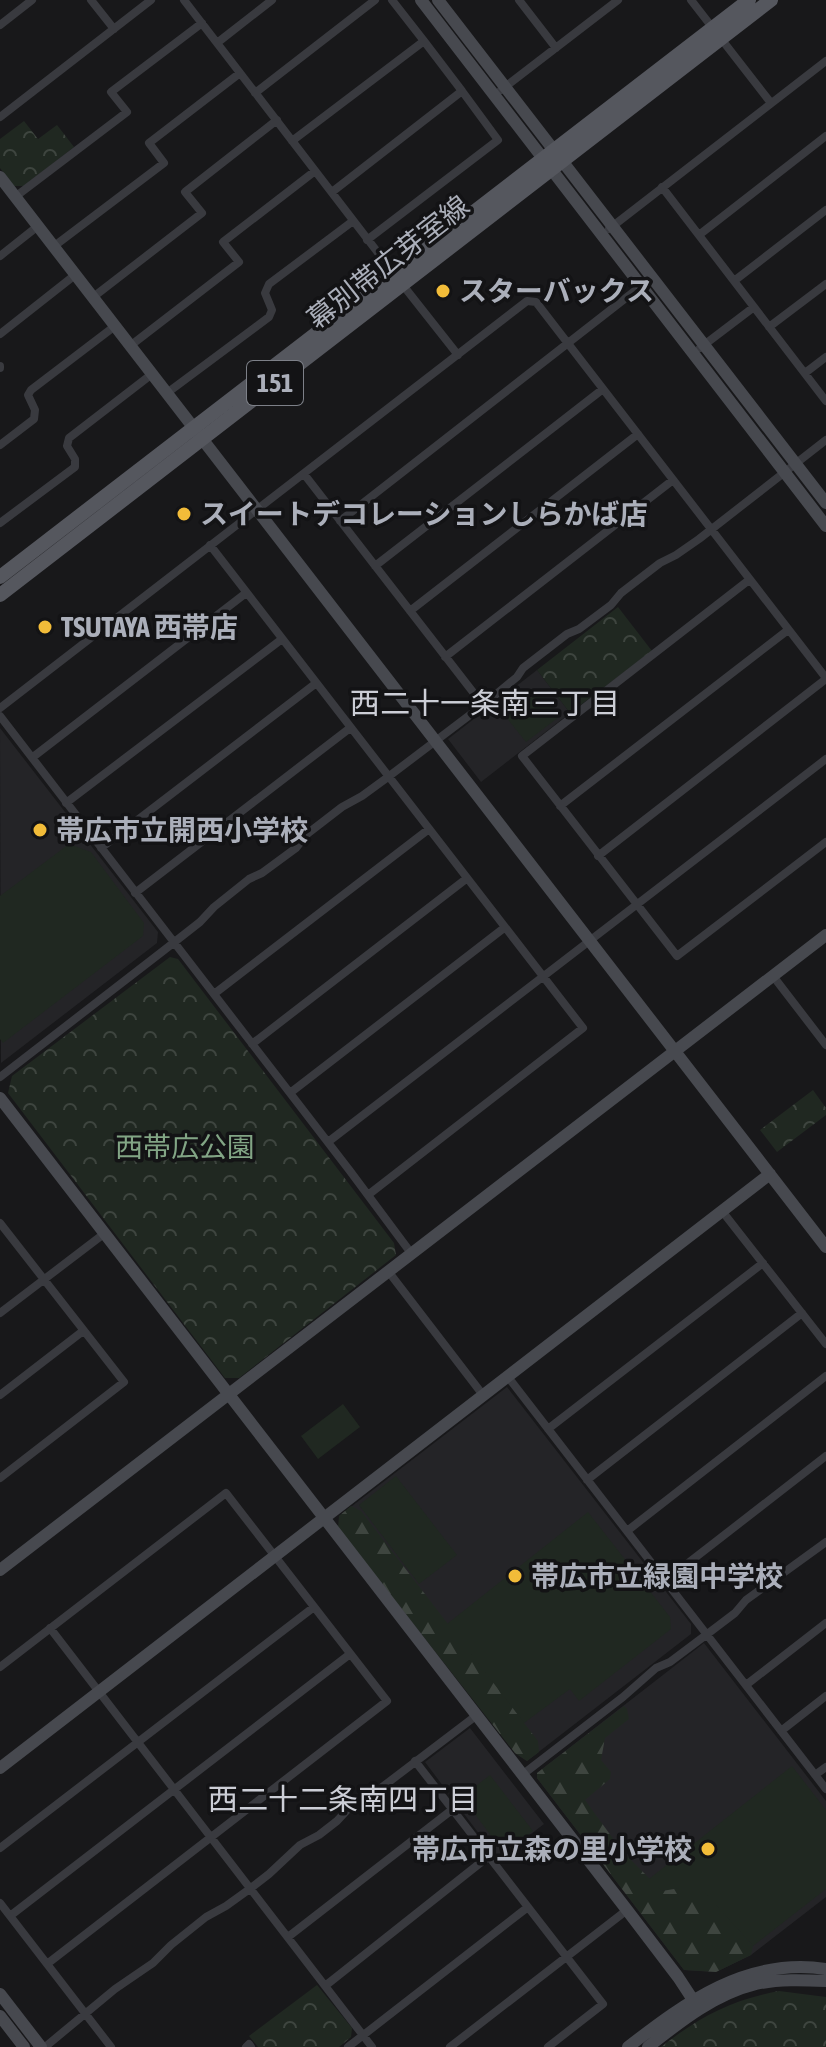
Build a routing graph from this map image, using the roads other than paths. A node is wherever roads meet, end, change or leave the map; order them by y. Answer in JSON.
{"nodes":[{"id":1,"x":32,"y":0,"type":"edge"},
{"id":2,"x":91,"y":0,"type":"edge"},
{"id":3,"x":151,"y":0,"type":"edge"},
{"id":4,"x":184,"y":0,"type":"edge"},
{"id":5,"x":272,"y":0,"type":"edge"},
{"id":6,"x":375,"y":0,"type":"edge"},
{"id":7,"x":392,"y":0,"type":"edge"},
{"id":8,"x":421,"y":0,"type":"edge"},
{"id":9,"x":438,"y":0,"type":"edge"},
{"id":10,"x":519,"y":0,"type":"edge"},
{"id":11,"x":618,"y":0,"type":"edge"},
{"id":12,"x":691,"y":0,"type":"edge"},
{"id":13,"x":749,"y":0,"type":"edge"},
{"id":14,"x":771,"y":0,"type":"edge"},
{"id":15,"x":202,"y":23,"type":"junction"},
{"id":16,"x":0,"y":25,"type":"edge"},
{"id":17,"x":114,"y":29,"type":"junction"},
{"id":18,"x":716,"y":34,"type":"junction"},
{"id":19,"x":424,"y":41,"type":"junction"},
{"id":20,"x":217,"y":43,"type":"junction"},
{"id":21,"x":556,"y":48,"type":"junction"},
{"id":22,"x":826,"y":61,"type":"edge"},
{"id":23,"x":240,"y":73,"type":"junction"},
{"id":24,"x":462,"y":91,"type":"junction"},
{"id":25,"x":499,"y":92,"type":"junction"},
{"id":26,"x":255,"y":93,"type":"junction"},
{"id":27,"x":771,"y":103,"type":"junction"},
{"id":28,"x":0,"y":117,"type":"edge"},
{"id":29,"x":277,"y":120,"type":"junction"},
{"id":30,"x":826,"y":136,"type":"edge"},
{"id":31,"x":292,"y":141,"type":"junction"},
{"id":32,"x":552,"y":161,"type":"junction"},
{"id":33,"x":315,"y":171,"type":"junction"},
{"id":34,"x":0,"y":177,"type":"edge"},
{"id":35,"x":662,"y":187,"type":"junction"},
{"id":36,"x":332,"y":192,"type":"junction"},
{"id":37,"x":15,"y":197,"type":"junction"},
{"id":38,"x":826,"y":210,"type":"edge"},
{"id":39,"x":353,"y":221,"type":"junction"},
{"id":40,"x":38,"y":226,"type":"junction"},
{"id":41,"x":612,"y":226,"type":"junction"},
{"id":42,"x":601,"y":235,"type":"junction"},
{"id":43,"x":699,"y":235,"type":"junction"},
{"id":44,"x":367,"y":240,"type":"junction"},
{"id":45,"x":53,"y":247,"type":"junction"},
{"id":46,"x":0,"y":256,"type":"edge"},
{"id":47,"x":75,"y":275,"type":"junction"},
{"id":48,"x":397,"y":279,"type":"junction"},
{"id":49,"x":734,"y":281,"type":"junction"},
{"id":50,"x":647,"y":282,"type":"junction"},
{"id":51,"x":826,"y":284,"type":"edge"},
{"id":52,"x":92,"y":298,"type":"junction"},
{"id":53,"x":754,"y":307,"type":"junction"},
{"id":54,"x":115,"y":326,"type":"junction"},
{"id":55,"x":769,"y":327,"type":"junction"},
{"id":56,"x":0,"y":334,"type":"edge"},
{"id":57,"x":569,"y":345,"type":"junction"},
{"id":58,"x":130,"y":346,"type":"junction"},
{"id":59,"x":699,"y":349,"type":"junction"},
{"id":60,"x":458,"y":355,"type":"junction"},
{"id":61,"x":826,"y":357,"type":"edge"},
{"id":62,"x":805,"y":373,"type":"junction"},
{"id":63,"x":152,"y":374,"type":"junction"},
{"id":64,"x":603,"y":389,"type":"junction"},
{"id":65,"x":167,"y":393,"type":"junction"},
{"id":66,"x":826,"y":401,"type":"edge"},
{"id":67,"x":198,"y":434,"type":"junction"},
{"id":68,"x":638,"y":434,"type":"junction"},
{"id":69,"x":826,"y":440,"type":"edge"},
{"id":70,"x":0,"y":445,"type":"edge"},
{"id":71,"x":795,"y":463,"type":"junction"},
{"id":72,"x":784,"y":472,"type":"junction"},
{"id":73,"x":304,"y":474,"type":"junction"},
{"id":74,"x":673,"y":480,"type":"junction"},
{"id":75,"x":826,"y":503,"type":"edge"},
{"id":76,"x":257,"y":509,"type":"junction"},
{"id":77,"x":340,"y":521,"type":"junction"},
{"id":78,"x":0,"y":523,"type":"edge"},
{"id":79,"x":826,"y":526,"type":"edge"},
{"id":80,"x":712,"y":529,"type":"junction"},
{"id":81,"x":210,"y":545,"type":"junction"},
{"id":82,"x":375,"y":566,"type":"junction"},
{"id":83,"x":0,"y":577,"type":"edge"},
{"id":84,"x":749,"y":580,"type":"junction"},
{"id":85,"x":246,"y":593,"type":"junction"},
{"id":86,"x":0,"y":595,"type":"edge"},
{"id":87,"x":410,"y":611,"type":"junction"},
{"id":88,"x":788,"y":630,"type":"junction"},
{"id":89,"x":282,"y":639,"type":"junction"},
{"id":90,"x":445,"y":657,"type":"junction"},
{"id":91,"x":826,"y":679,"type":"edge"},
{"id":92,"x":315,"y":684,"type":"junction"},
{"id":93,"x":483,"y":705,"type":"junction"},
{"id":94,"x":0,"y":708,"type":"edge"},
{"id":95,"x":0,"y":716,"type":"edge"},
{"id":96,"x":350,"y":728,"type":"junction"},
{"id":97,"x":436,"y":741,"type":"junction"},
{"id":98,"x":33,"y":757,"type":"junction"},
{"id":99,"x":826,"y":759,"type":"edge"},
{"id":100,"x":388,"y":777,"type":"junction"},
{"id":101,"x":66,"y":803,"type":"junction"},
{"id":102,"x":560,"y":806,"type":"junction"},
{"id":103,"x":429,"y":829,"type":"junction"},
{"id":104,"x":826,"y":842,"type":"edge"},
{"id":105,"x":101,"y":848,"type":"junction"},
{"id":106,"x":598,"y":856,"type":"junction"},
{"id":107,"x":466,"y":879,"type":"junction"},
{"id":108,"x":135,"y":893,"type":"junction"},
{"id":109,"x":636,"y":905,"type":"junction"},
{"id":110,"x":504,"y":928,"type":"junction"},
{"id":111,"x":826,"y":935,"type":"edge"},
{"id":112,"x":590,"y":941,"type":"junction"},
{"id":113,"x":174,"y":943,"type":"junction"},
{"id":114,"x":773,"y":976,"type":"junction"},
{"id":115,"x":542,"y":977,"type":"junction"},
{"id":116,"x":214,"y":994,"type":"junction"},
{"id":117,"x":252,"y":1044,"type":"junction"},
{"id":118,"x":826,"y":1045,"type":"edge"},
{"id":119,"x":675,"y":1052,"type":"junction"},
{"id":120,"x":0,"y":1077,"type":"edge"},
{"id":121,"x":290,"y":1093,"type":"junction"},
{"id":122,"x":0,"y":1098,"type":"edge"},
{"id":123,"x":328,"y":1142,"type":"junction"},
{"id":124,"x":770,"y":1174,"type":"junction"},
{"id":125,"x":368,"y":1195,"type":"junction"},
{"id":126,"x":722,"y":1211,"type":"junction"},
{"id":127,"x":0,"y":1223,"type":"edge"},
{"id":128,"x":105,"y":1233,"type":"junction"},
{"id":129,"x":824,"y":1240,"type":"edge"},
{"id":130,"x":411,"y":1253,"type":"junction"},
{"id":131,"x":763,"y":1263,"type":"junction"},
{"id":132,"x":388,"y":1271,"type":"junction"},
{"id":133,"x":43,"y":1279,"type":"junction"},
{"id":134,"x":0,"y":1313,"type":"edge"},
{"id":135,"x":802,"y":1313,"type":"junction"},
{"id":136,"x":83,"y":1331,"type":"junction"},
{"id":137,"x":826,"y":1344,"type":"edge"},
{"id":138,"x":826,"y":1376,"type":"edge"},
{"id":139,"x":508,"y":1377,"type":"junction"},
{"id":140,"x":0,"y":1395,"type":"edge"},
{"id":141,"x":229,"y":1395,"type":"junction"},
{"id":142,"x":483,"y":1395,"type":"junction"},
{"id":143,"x":548,"y":1429,"type":"junction"},
{"id":144,"x":826,"y":1456,"type":"edge"},
{"id":145,"x":0,"y":1478,"type":"edge"},
{"id":146,"x":587,"y":1480,"type":"junction"},
{"id":147,"x":324,"y":1518,"type":"junction"},
{"id":148,"x":627,"y":1531,"type":"junction"},
{"id":149,"x":826,"y":1542,"type":"edge"},
{"id":150,"x":275,"y":1556,"type":"junction"},
{"id":151,"x":1,"y":1568,"type":"edge"},
{"id":152,"x":665,"y":1581,"type":"junction"},
{"id":153,"x":314,"y":1607,"type":"junction"},
{"id":154,"x":826,"y":1623,"type":"edge"},
{"id":155,"x":50,"y":1628,"type":"junction"},
{"id":156,"x":706,"y":1635,"type":"junction"},
{"id":157,"x":350,"y":1654,"type":"junction"},
{"id":158,"x":0,"y":1667,"type":"edge"},
{"id":159,"x":746,"y":1685,"type":"junction"},
{"id":160,"x":98,"y":1692,"type":"junction"},
{"id":161,"x":826,"y":1696,"type":"edge"},
{"id":162,"x":477,"y":1715,"type":"junction"},
{"id":163,"x":781,"y":1731,"type":"junction"},
{"id":164,"x":137,"y":1742,"type":"junction"},
{"id":165,"x":415,"y":1761,"type":"junction"},
{"id":166,"x":826,"y":1767,"type":"edge"},
{"id":167,"x":0,"y":1768,"type":"edge"},
{"id":168,"x":522,"y":1775,"type":"junction"},
{"id":169,"x":815,"y":1775,"type":"junction"},
{"id":170,"x":174,"y":1789,"type":"junction"},
{"id":171,"x":826,"y":1789,"type":"edge"},
{"id":172,"x":453,"y":1809,"type":"junction"},
{"id":173,"x":210,"y":1837,"type":"junction"},
{"id":174,"x":0,"y":1848,"type":"edge"},
{"id":175,"x":489,"y":1856,"type":"junction"},
{"id":176,"x":251,"y":1888,"type":"junction"},
{"id":177,"x":0,"y":1903,"type":"edge"},
{"id":178,"x":528,"y":1907,"type":"junction"},
{"id":179,"x":627,"y":1910,"type":"junction"},
{"id":180,"x":10,"y":1916,"type":"junction"},
{"id":181,"x":288,"y":1937,"type":"junction"},
{"id":182,"x":567,"y":1957,"type":"junction"},
{"id":183,"x":47,"y":1964,"type":"junction"},
{"id":184,"x":826,"y":1969,"type":"edge"},
{"id":185,"x":826,"y":1981,"type":"edge"},
{"id":186,"x":325,"y":1986,"type":"junction"},
{"id":187,"x":0,"y":1994,"type":"edge"},
{"id":188,"x":696,"y":2004,"type":"junction"},
{"id":189,"x":86,"y":2015,"type":"junction"},
{"id":190,"x":0,"y":2016,"type":"edge"},
{"id":191,"x":363,"y":2036,"type":"junction"},
{"id":192,"x":24,"y":2047,"type":"edge"},
{"id":193,"x":43,"y":2047,"type":"edge"},
{"id":194,"x":111,"y":2047,"type":"edge"},
{"id":195,"x":348,"y":2047,"type":"edge"},
{"id":196,"x":372,"y":2047,"type":"edge"},
{"id":197,"x":450,"y":2047,"type":"edge"},
{"id":198,"x":548,"y":2047,"type":"edge"},
{"id":199,"x":628,"y":2047,"type":"edge"},
{"id":200,"x":648,"y":2047,"type":"edge"}],
"edges":[{"from":1,"to":16,"type":"street"},
{"from":2,"to":17,"type":"street"},
{"from":3,"to":17,"type":"street"},
{"from":4,"to":15,"type":"street"},
{"from":5,"to":20,"type":"street"},
{"from":6,"to":26,"type":"street"},
{"from":7,"to":19,"type":"street"},
{"from":8,"to":25,"type":"street"},
{"from":9,"to":25,"type":"street"},
{"from":10,"to":21,"type":"street"},
{"from":11,"to":21,"type":"street"},
{"from":12,"to":18,"type":"street"},
{"from":13,"to":18,"type":"main road","name":"幕別帯広芽室線","number":"151"},
{"from":14,"to":18,"type":"main road","name":"幕別帯広芽室線","number":"151"},
{"from":15,"to":20,"type":"street"},
{"from":15,"to":37,"type":"street"},
{"from":17,"to":28,"type":"street"},
{"from":18,"to":27,"type":"street"},
{"from":18,"to":32,"type":"main road","name":"幕別帯広芽室線","number":"151"},
{"from":19,"to":24,"type":"street"},
{"from":19,"to":31,"type":"street"},
{"from":20,"to":23,"type":"street"},
{"from":21,"to":25,"type":"street"},
{"from":22,"to":27,"type":"street"},
{"from":23,"to":26,"type":"street"},
{"from":23,"to":45,"type":"street"},
{"from":24,"to":36,"type":"street"},
{"from":24,"to":44,"type":"street"},
{"from":25,"to":32,"type":"street"},
{"from":26,"to":29,"type":"street"},
{"from":27,"to":35,"type":"street"},
{"from":29,"to":31,"type":"street"},
{"from":29,"to":52,"type":"street"},
{"from":30,"to":43,"type":"street"},
{"from":31,"to":33,"type":"street"},
{"from":32,"to":41,"type":"street"},
{"from":32,"to":42,"type":"street"},
{"from":32,"to":48,"type":"main road","name":"幕別帯広芽室線","number":"151"},
{"from":33,"to":36,"type":"street"},
{"from":33,"to":58,"type":"street"},
{"from":34,"to":37,"type":"street"},
{"from":35,"to":41,"type":"street"},
{"from":35,"to":43,"type":"street"},
{"from":36,"to":39,"type":"street"},
{"from":37,"to":40,"type":"street"},
{"from":38,"to":49,"type":"street"},
{"from":39,"to":44,"type":"street"},
{"from":39,"to":65,"type":"street"},
{"from":40,"to":45,"type":"street"},
{"from":40,"to":46,"type":"street"},
{"from":41,"to":42,"type":"street"},
{"from":41,"to":50,"type":"street"},
{"from":42,"to":50,"type":"street"},
{"from":43,"to":49,"type":"street"},
{"from":44,"to":48,"type":"street"},
{"from":45,"to":47,"type":"street"},
{"from":47,"to":52,"type":"street"},
{"from":47,"to":56,"type":"street"},
{"from":48,"to":60,"type":"street"},
{"from":48,"to":67,"type":"main road","name":"幕別帯広芽室線","number":"151"},
{"from":49,"to":53,"type":"street"},
{"from":50,"to":57,"type":"street"},
{"from":50,"to":59,"type":"street"},
{"from":51,"to":55,"type":"street"},
{"from":52,"to":54,"type":"street"},
{"from":53,"to":55,"type":"street"},
{"from":53,"to":59,"type":"street"},
{"from":54,"to":58,"type":"street"},
{"from":54,"to":70,"type":"street"},
{"from":55,"to":62,"type":"street"},
{"from":57,"to":60,"type":"street"},
{"from":57,"to":64,"type":"street"},
{"from":57,"to":77,"type":"street"},
{"from":58,"to":63,"type":"street"},
{"from":59,"to":71,"type":"street"},
{"from":59,"to":72,"type":"street"},
{"from":60,"to":73,"type":"street"},
{"from":61,"to":62,"type":"street"},
{"from":62,"to":66,"type":"street"},
{"from":63,"to":65,"type":"street"},
{"from":63,"to":78,"type":"street"},
{"from":64,"to":68,"type":"street"},
{"from":64,"to":82,"type":"street"},
{"from":65,"to":67,"type":"street"},
{"from":67,"to":76,"type":"street"},
{"from":67,"to":83,"type":"main road","name":"幕別帯広芽室線","number":"151"},
{"from":67,"to":86,"type":"main road","name":"幕別帯広芽室線","number":"151"},
{"from":68,"to":74,"type":"street"},
{"from":68,"to":87,"type":"street"},
{"from":69,"to":71,"type":"street"},
{"from":71,"to":72,"type":"street"},
{"from":71,"to":75,"type":"street"},
{"from":72,"to":79,"type":"street"},
{"from":72,"to":80,"type":"street"},
{"from":73,"to":76,"type":"street"},
{"from":73,"to":77,"type":"street"},
{"from":74,"to":80,"type":"street"},
{"from":74,"to":90,"type":"street"},
{"from":76,"to":81,"type":"street"},
{"from":76,"to":97,"type":"street"},
{"from":77,"to":82,"type":"street"},
{"from":80,"to":84,"type":"street"},
{"from":80,"to":93,"type":"street"},
{"from":81,"to":85,"type":"street"},
{"from":81,"to":94,"type":"street"},
{"from":82,"to":87,"type":"street"},
{"from":84,"to":88,"type":"street"},
{"from":84,"to":102,"type":"street"},
{"from":85,"to":89,"type":"street"},
{"from":85,"to":98,"type":"street"},
{"from":87,"to":90,"type":"street"},
{"from":88,"to":91,"type":"street"},
{"from":88,"to":102,"type":"street"},
{"from":89,"to":92,"type":"street"},
{"from":89,"to":101,"type":"street"},
{"from":90,"to":93,"type":"street"},
{"from":91,"to":106,"type":"street"},
{"from":92,"to":96,"type":"street"},
{"from":92,"to":105,"type":"street"},
{"from":93,"to":97,"type":"street"},
{"from":95,"to":98,"type":"street"},
{"from":96,"to":100,"type":"street"},
{"from":96,"to":108,"type":"street"},
{"from":97,"to":100,"type":"street"},
{"from":97,"to":112,"type":"street"},
{"from":98,"to":101,"type":"street"},
{"from":99,"to":109,"type":"street"},
{"from":100,"to":103,"type":"street"},
{"from":100,"to":113,"type":"street"},
{"from":101,"to":105,"type":"street"},
{"from":102,"to":106,"type":"street"},
{"from":103,"to":107,"type":"street"},
{"from":103,"to":116,"type":"street"},
{"from":104,"to":109,"type":"street"},
{"from":105,"to":108,"type":"street"},
{"from":106,"to":109,"type":"street"},
{"from":107,"to":110,"type":"street"},
{"from":107,"to":117,"type":"street"},
{"from":108,"to":113,"type":"street"},
{"from":109,"to":112,"type":"street"},
{"from":110,"to":115,"type":"street"},
{"from":110,"to":121,"type":"street"},
{"from":111,"to":114,"type":"street"},
{"from":112,"to":115,"type":"street"},
{"from":112,"to":119,"type":"street"},
{"from":113,"to":116,"type":"street"},
{"from":113,"to":120,"type":"street"},
{"from":114,"to":118,"type":"street"},
{"from":114,"to":119,"type":"street"},
{"from":115,"to":123,"type":"street"},
{"from":115,"to":125,"type":"street"},
{"from":116,"to":117,"type":"street"},
{"from":117,"to":121,"type":"street"},
{"from":119,"to":124,"type":"street"},
{"from":119,"to":130,"type":"street"},
{"from":121,"to":123,"type":"street"},
{"from":122,"to":128,"type":"street"},
{"from":123,"to":125,"type":"street"},
{"from":124,"to":126,"type":"street"},
{"from":124,"to":129,"type":"street"},
{"from":125,"to":130,"type":"street"},
{"from":126,"to":131,"type":"street"},
{"from":126,"to":139,"type":"street"},
{"from":127,"to":133,"type":"street"},
{"from":128,"to":133,"type":"street"},
{"from":128,"to":141,"type":"street"},
{"from":130,"to":132,"type":"street"},
{"from":131,"to":135,"type":"street"},
{"from":131,"to":143,"type":"street"},
{"from":132,"to":141,"type":"street"},
{"from":132,"to":142,"type":"street"},
{"from":133,"to":134,"type":"street"},
{"from":133,"to":136,"type":"street"},
{"from":135,"to":137,"type":"street"},
{"from":135,"to":146,"type":"street"},
{"from":136,"to":140,"type":"street"},
{"from":136,"to":145,"type":"street"},
{"from":138,"to":148,"type":"street"},
{"from":139,"to":142,"type":"street"},
{"from":139,"to":143,"type":"street"},
{"from":141,"to":147,"type":"street"},
{"from":141,"to":151,"type":"street"},
{"from":142,"to":147,"type":"street"},
{"from":143,"to":146,"type":"street"},
{"from":144,"to":152,"type":"street"},
{"from":146,"to":148,"type":"street"},
{"from":147,"to":150,"type":"street"},
{"from":147,"to":162,"type":"street"},
{"from":148,"to":152,"type":"street"},
{"from":149,"to":156,"type":"street"},
{"from":150,"to":153,"type":"street"},
{"from":150,"to":155,"type":"street"},
{"from":150,"to":160,"type":"street"},
{"from":152,"to":156,"type":"street"},
{"from":153,"to":157,"type":"street"},
{"from":153,"to":164,"type":"street"},
{"from":154,"to":159,"type":"street"},
{"from":155,"to":158,"type":"street"},
{"from":155,"to":160,"type":"street"},
{"from":156,"to":159,"type":"street"},
{"from":156,"to":168,"type":"street"},
{"from":157,"to":170,"type":"street"},
{"from":157,"to":173,"type":"street"},
{"from":159,"to":163,"type":"street"},
{"from":160,"to":164,"type":"street"},
{"from":160,"to":167,"type":"street"},
{"from":161,"to":163,"type":"street"},
{"from":162,"to":165,"type":"street"},
{"from":162,"to":168,"type":"street"},
{"from":163,"to":169,"type":"street"},
{"from":164,"to":170,"type":"street"},
{"from":164,"to":174,"type":"street"},
{"from":165,"to":172,"type":"street"},
{"from":165,"to":176,"type":"street"},
{"from":166,"to":169,"type":"street"},
{"from":168,"to":179,"type":"street"},
{"from":169,"to":171,"type":"street"},
{"from":170,"to":173,"type":"street"},
{"from":170,"to":180,"type":"street"},
{"from":172,"to":175,"type":"street"},
{"from":172,"to":181,"type":"street"},
{"from":173,"to":176,"type":"street"},
{"from":173,"to":183,"type":"street"},
{"from":175,"to":178,"type":"street"},
{"from":175,"to":186,"type":"street"},
{"from":176,"to":181,"type":"street"},
{"from":176,"to":189,"type":"street"},
{"from":177,"to":180,"type":"street"},
{"from":178,"to":182,"type":"street"},
{"from":178,"to":191,"type":"street"},
{"from":179,"to":182,"type":"street"},
{"from":179,"to":188,"type":"street"},
{"from":180,"to":183,"type":"street"},
{"from":181,"to":186,"type":"street"},
{"from":182,"to":197,"type":"street"},
{"from":182,"to":198,"type":"street"},
{"from":183,"to":189,"type":"street"},
{"from":184,"to":188,"type":"street"},
{"from":185,"to":188,"type":"street"},
{"from":186,"to":191,"type":"street"},
{"from":187,"to":193,"type":"street"},
{"from":188,"to":199,"type":"street"},
{"from":188,"to":200,"type":"street"},
{"from":189,"to":193,"type":"street"},
{"from":189,"to":194,"type":"street"},
{"from":190,"to":192,"type":"street"},
{"from":191,"to":195,"type":"street"},
{"from":191,"to":196,"type":"street"}]}
